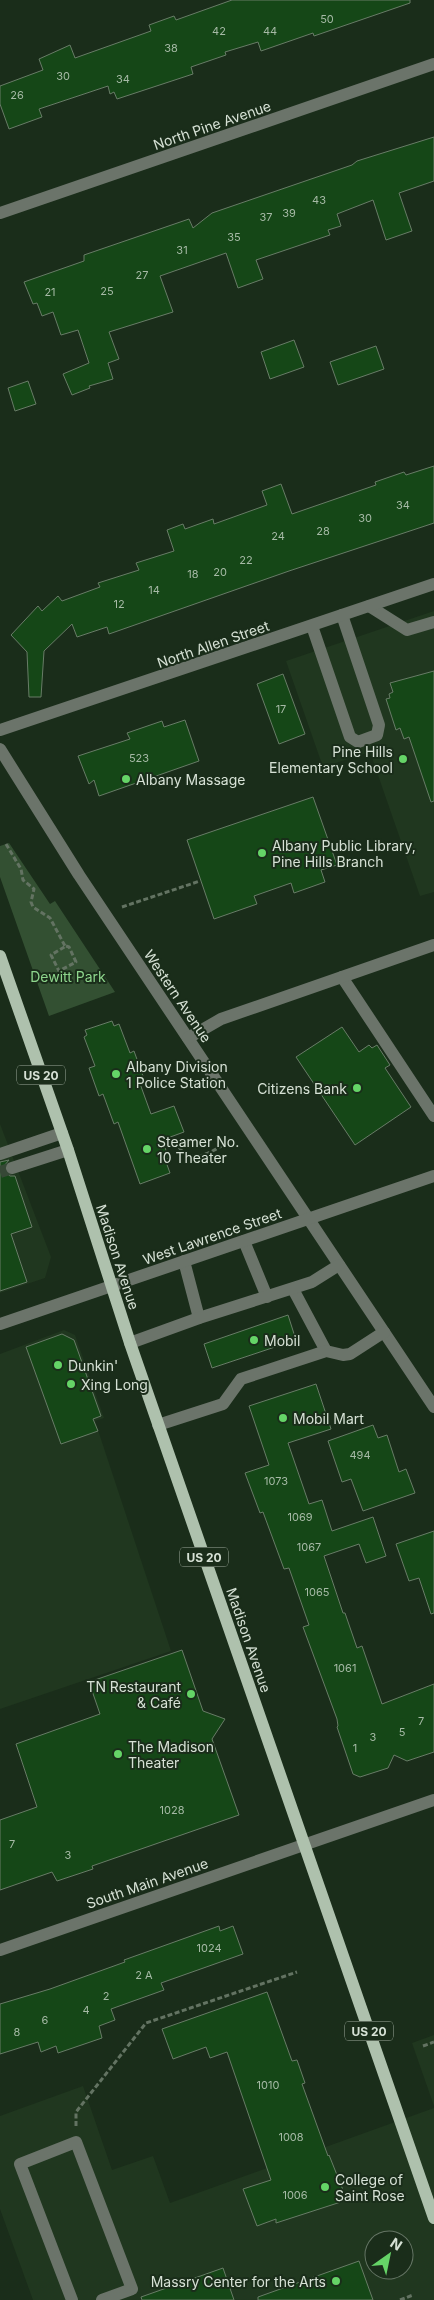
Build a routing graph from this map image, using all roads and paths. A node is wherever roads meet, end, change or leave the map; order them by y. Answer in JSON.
{"nodes":[{"id":1,"x":434,"y":64,"type":"edge"},
{"id":2,"x":0,"y":214,"type":"edge"},
{"id":3,"x":434,"y":584,"type":"edge"},
{"id":4,"x":368,"y":606,"type":"junction"},
{"id":5,"x":342,"y":615,"type":"junction"},
{"id":6,"x":434,"y":622,"type":"edge"},
{"id":7,"x":312,"y":626,"type":"junction"},
{"id":8,"x":0,"y":730,"type":"edge"},
{"id":9,"x":0,"y":749,"type":"edge"},
{"id":10,"x":6,"y":844,"type":"dead end"},
{"id":11,"x":200,"y":881,"type":"dead end"},
{"id":12,"x":105,"y":914,"type":"junction"},
{"id":13,"x":434,"y":945,"type":"edge"},
{"id":14,"x":65,"y":946,"type":"junction"},
{"id":15,"x":0,"y":956,"type":"edge"},
{"id":16,"x":342,"y":977,"type":"junction"},
{"id":17,"x":188,"y":1038,"type":"junction"},
{"id":18,"x":434,"y":1116,"type":"edge"},
{"id":19,"x":62,"y":1133,"type":"junction"},
{"id":20,"x":176,"y":1140,"type":"dead end"},
{"id":21,"x":226,"y":1142,"type":"dead end"},
{"id":22,"x":68,"y":1150,"type":"junction"},
{"id":23,"x":0,"y":1154,"type":"edge"},
{"id":24,"x":12,"y":1168,"type":"tunnel mouth"},
{"id":25,"x":434,"y":1176,"type":"edge"},
{"id":26,"x":309,"y":1218,"type":"junction"},
{"id":27,"x":244,"y":1241,"type":"junction"},
{"id":28,"x":184,"y":1261,"type":"junction"},
{"id":29,"x":339,"y":1265,"type":"junction"},
{"id":30,"x":111,"y":1286,"type":"junction"},
{"id":31,"x":293,"y":1288,"type":"junction"},
{"id":32,"x":268,"y":1297,"type":"junction"},
{"id":33,"x":199,"y":1318,"type":"junction"},
{"id":34,"x":0,"y":1324,"type":"edge"},
{"id":35,"x":384,"y":1332,"type":"junction"},
{"id":36,"x":130,"y":1344,"type":"junction"},
{"id":37,"x":326,"y":1351,"type":"junction"},
{"id":38,"x":434,"y":1407,"type":"edge"},
{"id":39,"x":158,"y":1425,"type":"junction"},
{"id":40,"x":434,"y":1800,"type":"edge"},
{"id":41,"x":304,"y":1844,"type":"junction"},
{"id":42,"x":0,"y":1950,"type":"edge"},
{"id":43,"x":297,"y":1972,"type":"dead end"},
{"id":44,"x":434,"y":2042,"type":"edge"},
{"id":45,"x":423,"y":2046,"type":"dead end"},
{"id":46,"x":76,"y":2142,"type":"junction"},
{"id":47,"x":434,"y":2218,"type":"edge"},
{"id":48,"x":413,"y":2295,"type":"dead end"},
{"id":49,"x":72,"y":2300,"type":"edge"},
{"id":50,"x":102,"y":2300,"type":"edge"},
{"id":51,"x":400,"y":2300,"type":"edge"}],
"edges":[{"from":1,"to":2,"type":"street","name":"North Pine Avenue"},
{"from":3,"to":4,"type":"street","name":"North Allen Street"},
{"from":4,"to":5,"type":"street","name":"North Allen Street"},
{"from":4,"to":6,"type":"street"},
{"from":5,"to":7,"type":"street","name":"North Allen Street"},
{"from":5,"to":7,"type":"street"},
{"from":7,"to":8,"type":"street","name":"North Allen Street"},
{"from":9,"to":12,"type":"street","name":"Western Avenue"},
{"from":10,"to":14,"type":"path"},
{"from":11,"to":12,"type":"path"},
{"from":12,"to":17,"type":"street","name":"Western Avenue"},
{"from":13,"to":16,"type":"street"},
{"from":14,"to":14,"type":"path"},
{"from":15,"to":19,"type":"main road","name":"Madison Avenue","number":"US 20"},
{"from":16,"to":17,"type":"street"},
{"from":16,"to":18,"type":"street"},
{"from":17,"to":26,"type":"street","name":"Western Avenue"},
{"from":19,"to":22,"type":"main road","name":"Madison Avenue","number":"US 20"},
{"from":19,"to":23,"type":"street"},
{"from":20,"to":21,"type":"path"},
{"from":22,"to":24,"type":"street"},
{"from":22,"to":30,"type":"main road","name":"Madison Avenue","number":"US 20"},
{"from":25,"to":26,"type":"street","name":"West Lawrence Street"},
{"from":26,"to":27,"type":"street","name":"West Lawrence Street"},
{"from":26,"to":29,"type":"street","name":"Western Avenue"},
{"from":27,"to":28,"type":"street","name":"West Lawrence Street"},
{"from":27,"to":32,"type":"street"},
{"from":28,"to":30,"type":"street","name":"West Lawrence Street"},
{"from":28,"to":33,"type":"street"},
{"from":29,"to":31,"type":"street"},
{"from":29,"to":35,"type":"street","name":"Western Avenue"},
{"from":30,"to":34,"type":"street","name":"West Lawrence Street"},
{"from":30,"to":36,"type":"main road","name":"Madison Avenue","number":"US 20"},
{"from":31,"to":32,"type":"street"},
{"from":31,"to":37,"type":"street"},
{"from":32,"to":33,"type":"street"},
{"from":33,"to":36,"type":"street"},
{"from":35,"to":37,"type":"street"},
{"from":35,"to":38,"type":"street","name":"Western Avenue"},
{"from":36,"to":39,"type":"main road","name":"Madison Avenue","number":"US 20"},
{"from":37,"to":39,"type":"street"},
{"from":39,"to":41,"type":"main road","name":"Madison Avenue","number":"US 20"},
{"from":40,"to":41,"type":"street","name":"South Main Avenue"},
{"from":41,"to":42,"type":"street","name":"South Main Avenue"},
{"from":41,"to":47,"type":"main road","name":"Madison Avenue","number":"US 20"},
{"from":43,"to":46,"type":"path"},
{"from":44,"to":45,"type":"path"},
{"from":46,"to":49,"type":"street"},
{"from":46,"to":50,"type":"street"},
{"from":48,"to":51,"type":"path"}]}
